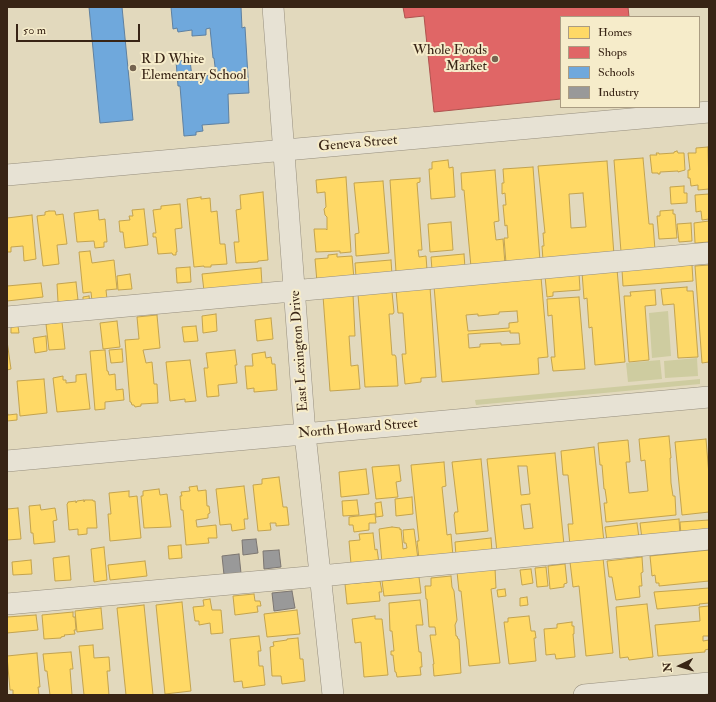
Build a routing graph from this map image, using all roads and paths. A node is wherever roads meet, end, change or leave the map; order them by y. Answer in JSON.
{"nodes":[{"id":1,"x":274,"y":7,"type":"edge"},
{"id":2,"x":709,"y":112,"type":"edge"},
{"id":3,"x":284,"y":150,"type":"junction"},
{"id":4,"x":7,"y":175,"type":"edge"},
{"id":5,"x":709,"y":253,"type":"edge"},
{"id":6,"x":295,"y":291,"type":"junction"},
{"id":7,"x":7,"y":317,"type":"edge"},
{"id":8,"x":709,"y":397,"type":"edge"},
{"id":9,"x":305,"y":434,"type":"junction"},
{"id":10,"x":7,"y":462,"type":"edge"},
{"id":11,"x":709,"y":539,"type":"edge"},
{"id":12,"x":320,"y":576,"type":"junction"},
{"id":13,"x":7,"y":604,"type":"edge"},
{"id":14,"x":709,"y":683,"type":"edge"},
{"id":15,"x":333,"y":695,"type":"edge"},
{"id":16,"x":584,"y":695,"type":"edge"}],
"edges":[{"from":1,"to":3,"type":"street","name":"East Lexington Drive"},
{"from":2,"to":3,"type":"street","name":"Geneva Street"},
{"from":3,"to":4,"type":"street","name":"Geneva Street"},
{"from":3,"to":6,"type":"street","name":"East Lexington Drive"},
{"from":5,"to":6,"type":"street"},
{"from":6,"to":7,"type":"street"},
{"from":6,"to":9,"type":"street","name":"East Lexington Drive"},
{"from":8,"to":9,"type":"street","name":"North Howard Street"},
{"from":9,"to":10,"type":"street","name":"North Howard Street"},
{"from":9,"to":12,"type":"street","name":"East Lexington Drive"},
{"from":11,"to":12,"type":"street"},
{"from":12,"to":13,"type":"street"},
{"from":12,"to":15,"type":"street","name":"East Lexington Drive"},
{"from":14,"to":16,"type":"street"}]}
